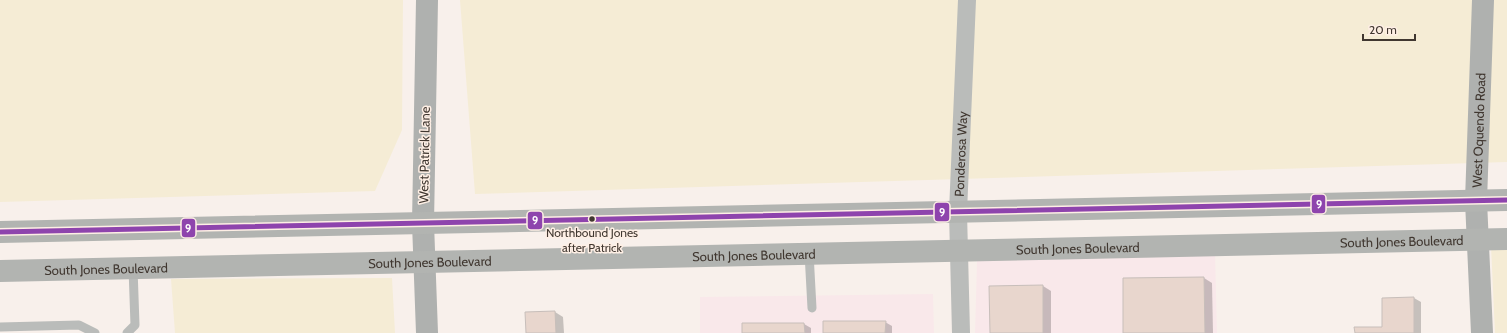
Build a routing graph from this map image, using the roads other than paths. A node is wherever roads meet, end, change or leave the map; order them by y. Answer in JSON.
{"nodes":[{"id":1,"x":427,"y":0,"type":"edge"},
{"id":2,"x":967,"y":0,"type":"edge"},
{"id":3,"x":1483,"y":0,"type":"edge"},
{"id":4,"x":1507,"y":200,"type":"edge"},
{"id":5,"x":1476,"y":201,"type":"junction"},
{"id":6,"x":958,"y":212,"type":"junction"},
{"id":7,"x":423,"y":223,"type":"junction"},
{"id":8,"x":0,"y":232,"type":"edge"},
{"id":9,"x":1478,"y":239,"type":"junction"},
{"id":10,"x":1507,"y":239,"type":"edge"},
{"id":11,"x":959,"y":250,"type":"junction"},
{"id":12,"x":809,"y":253,"type":"junction"},
{"id":13,"x":424,"y":262,"type":"junction"},
{"id":14,"x":133,"y":268,"type":"junction"},
{"id":15,"x":0,"y":270,"type":"edge"},
{"id":16,"x":812,"y":308,"type":"dead end"},
{"id":17,"x":0,"y":327,"type":"edge"},
{"id":18,"x":95,"y":333,"type":"edge"},
{"id":19,"x":127,"y":333,"type":"edge"},
{"id":20,"x":427,"y":333,"type":"edge"},
{"id":21,"x":961,"y":333,"type":"edge"},
{"id":22,"x":1482,"y":333,"type":"edge"}],
"edges":[{"from":1,"to":7,"type":"street","name":"West Patrick Lane"},
{"from":2,"to":6,"type":"street","name":"Ponderosa Way"},
{"from":3,"to":5,"type":"street","name":"West Oquendo Road"},
{"from":4,"to":5,"type":"main road"},
{"from":5,"to":6,"type":"main road"},
{"from":5,"to":9,"type":"street","name":"West Oquendo Road"},
{"from":6,"to":7,"type":"main road"},
{"from":6,"to":11,"type":"street","name":"Ponderosa Way"},
{"from":7,"to":8,"type":"main road"},
{"from":7,"to":13,"type":"street","name":"West Patrick Lane"},
{"from":9,"to":10,"type":"main road","name":"South Jones Boulevard"},
{"from":9,"to":11,"type":"main road","name":"South Jones Boulevard"},
{"from":9,"to":22,"type":"street","name":"West Oquendo Road"},
{"from":11,"to":12,"type":"main road","name":"South Jones Boulevard"},
{"from":11,"to":21,"type":"street","name":"Ponderosa Way"},
{"from":12,"to":13,"type":"main road","name":"South Jones Boulevard"},
{"from":12,"to":16,"type":"lane"},
{"from":13,"to":14,"type":"main road","name":"South Jones Boulevard"},
{"from":13,"to":20,"type":"street","name":"West Patrick Lane"},
{"from":14,"to":15,"type":"main road","name":"South Jones Boulevard"},
{"from":14,"to":19,"type":"lane"},
{"from":17,"to":18,"type":"lane"}]}
